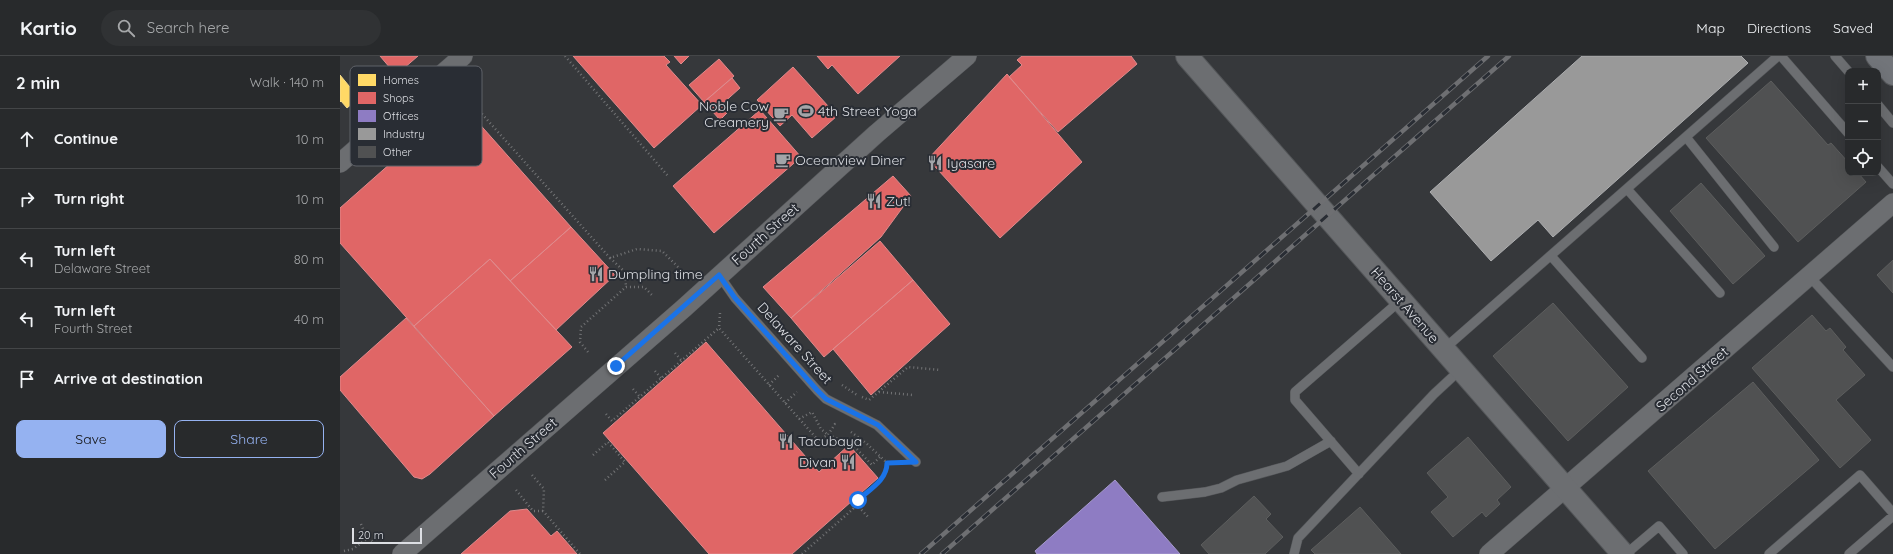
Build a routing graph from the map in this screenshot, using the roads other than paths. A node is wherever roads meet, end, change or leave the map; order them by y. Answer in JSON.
{"nodes":[{"id":1,"x":463,"y":56,"type":"edge"},
{"id":2,"x":967,"y":56,"type":"edge"},
{"id":3,"x":1187,"y":56,"type":"edge"},
{"id":4,"x":1780,"y":56,"type":"edge"},
{"id":5,"x":1835,"y":56,"type":"edge"},
{"id":6,"x":1877,"y":56,"type":"edge"},
{"id":7,"x":452,"y":66,"type":"edge"},
{"id":8,"x":1845,"y":68,"type":"edge"},
{"id":9,"x":1893,"y":74,"type":"edge"},
{"id":10,"x":1881,"y":109,"type":"edge"},
{"id":11,"x":1893,"y":123,"type":"edge"},
{"id":12,"x":1845,"y":130,"type":"edge"},
{"id":13,"x":1686,"y":137,"type":"junction"},
{"id":14,"x":350,"y":154,"type":"edge"},
{"id":15,"x":340,"y":163,"type":"edge"},
{"id":16,"x":1881,"y":170,"type":"edge"},
{"id":17,"x":1893,"y":184,"type":"edge"},
{"id":18,"x":1627,"y":189,"type":"junction"},
{"id":19,"x":1893,"y":203,"type":"edge"},
{"id":20,"x":1774,"y":247,"type":"dead end"},
{"id":21,"x":1551,"y":256,"type":"junction"},
{"id":22,"x":719,"y":275,"type":"junction"},
{"id":23,"x":1809,"y":276,"type":"junction"},
{"id":24,"x":1720,"y":293,"type":"dead end"},
{"id":25,"x":1401,"y":300,"type":"junction"},
{"id":26,"x":1444,"y":350,"type":"junction"},
{"id":27,"x":1642,"y":358,"type":"dead end"},
{"id":28,"x":1893,"y":367,"type":"edge"},
{"id":29,"x":1461,"y":369,"type":"junction"},
{"id":30,"x":1331,"y":441,"type":"junction"},
{"id":31,"x":916,"y":462,"type":"road end"},
{"id":32,"x":1359,"y":474,"type":"junction"},
{"id":33,"x":1566,"y":489,"type":"junction"},
{"id":34,"x":1162,"y":498,"type":"dead end"},
{"id":35,"x":1893,"y":515,"type":"edge"},
{"id":36,"x":402,"y":554,"type":"edge"},
{"id":37,"x":1294,"y":554,"type":"edge"},
{"id":38,"x":1489,"y":554,"type":"edge"},
{"id":39,"x":1623,"y":554,"type":"edge"},
{"id":40,"x":1626,"y":554,"type":"edge"},
{"id":41,"x":1683,"y":554,"type":"edge"},
{"id":42,"x":1769,"y":554,"type":"edge"},
{"id":43,"x":1849,"y":554,"type":"edge"}],
"edges":[{"from":1,"to":7,"type":"street"},
{"from":2,"to":22,"type":"street","name":"Fourth Street"},
{"from":3,"to":25,"type":"street","name":"Hearst Avenue"},
{"from":4,"to":12,"type":"lane"},
{"from":4,"to":13,"type":"lane"},
{"from":5,"to":8,"type":"lane"},
{"from":6,"to":9,"type":"main road"},
{"from":10,"to":11,"type":"lane"},
{"from":13,"to":18,"type":"lane"},
{"from":13,"to":20,"type":"lane"},
{"from":14,"to":15,"type":"street"},
{"from":16,"to":17,"type":"lane"},
{"from":18,"to":21,"type":"lane"},
{"from":18,"to":24,"type":"lane"},
{"from":19,"to":23,"type":"street","name":"Second Street"},
{"from":21,"to":26,"type":"lane"},
{"from":21,"to":27,"type":"lane"},
{"from":22,"to":31,"type":"lane","name":"Delaware Street"},
{"from":22,"to":36,"type":"street","name":"Fourth Street"},
{"from":23,"to":28,"type":"lane"},
{"from":23,"to":33,"type":"street","name":"Second Street"},
{"from":25,"to":26,"type":"street","name":"Hearst Avenue"},
{"from":25,"to":30,"type":"lane"},
{"from":26,"to":29,"type":"street","name":"Hearst Avenue"},
{"from":29,"to":32,"type":"lane"},
{"from":29,"to":33,"type":"street","name":"Hearst Avenue"},
{"from":30,"to":32,"type":"lane"},
{"from":30,"to":34,"type":"lane"},
{"from":32,"to":37,"type":"lane"},
{"from":33,"to":38,"type":"street","name":"Second Street"},
{"from":33,"to":39,"type":"street","name":"Hearst Avenue"},
{"from":35,"to":42,"type":"lane"},
{"from":35,"to":43,"type":"lane"},
{"from":40,"to":41,"type":"lane"}]}
